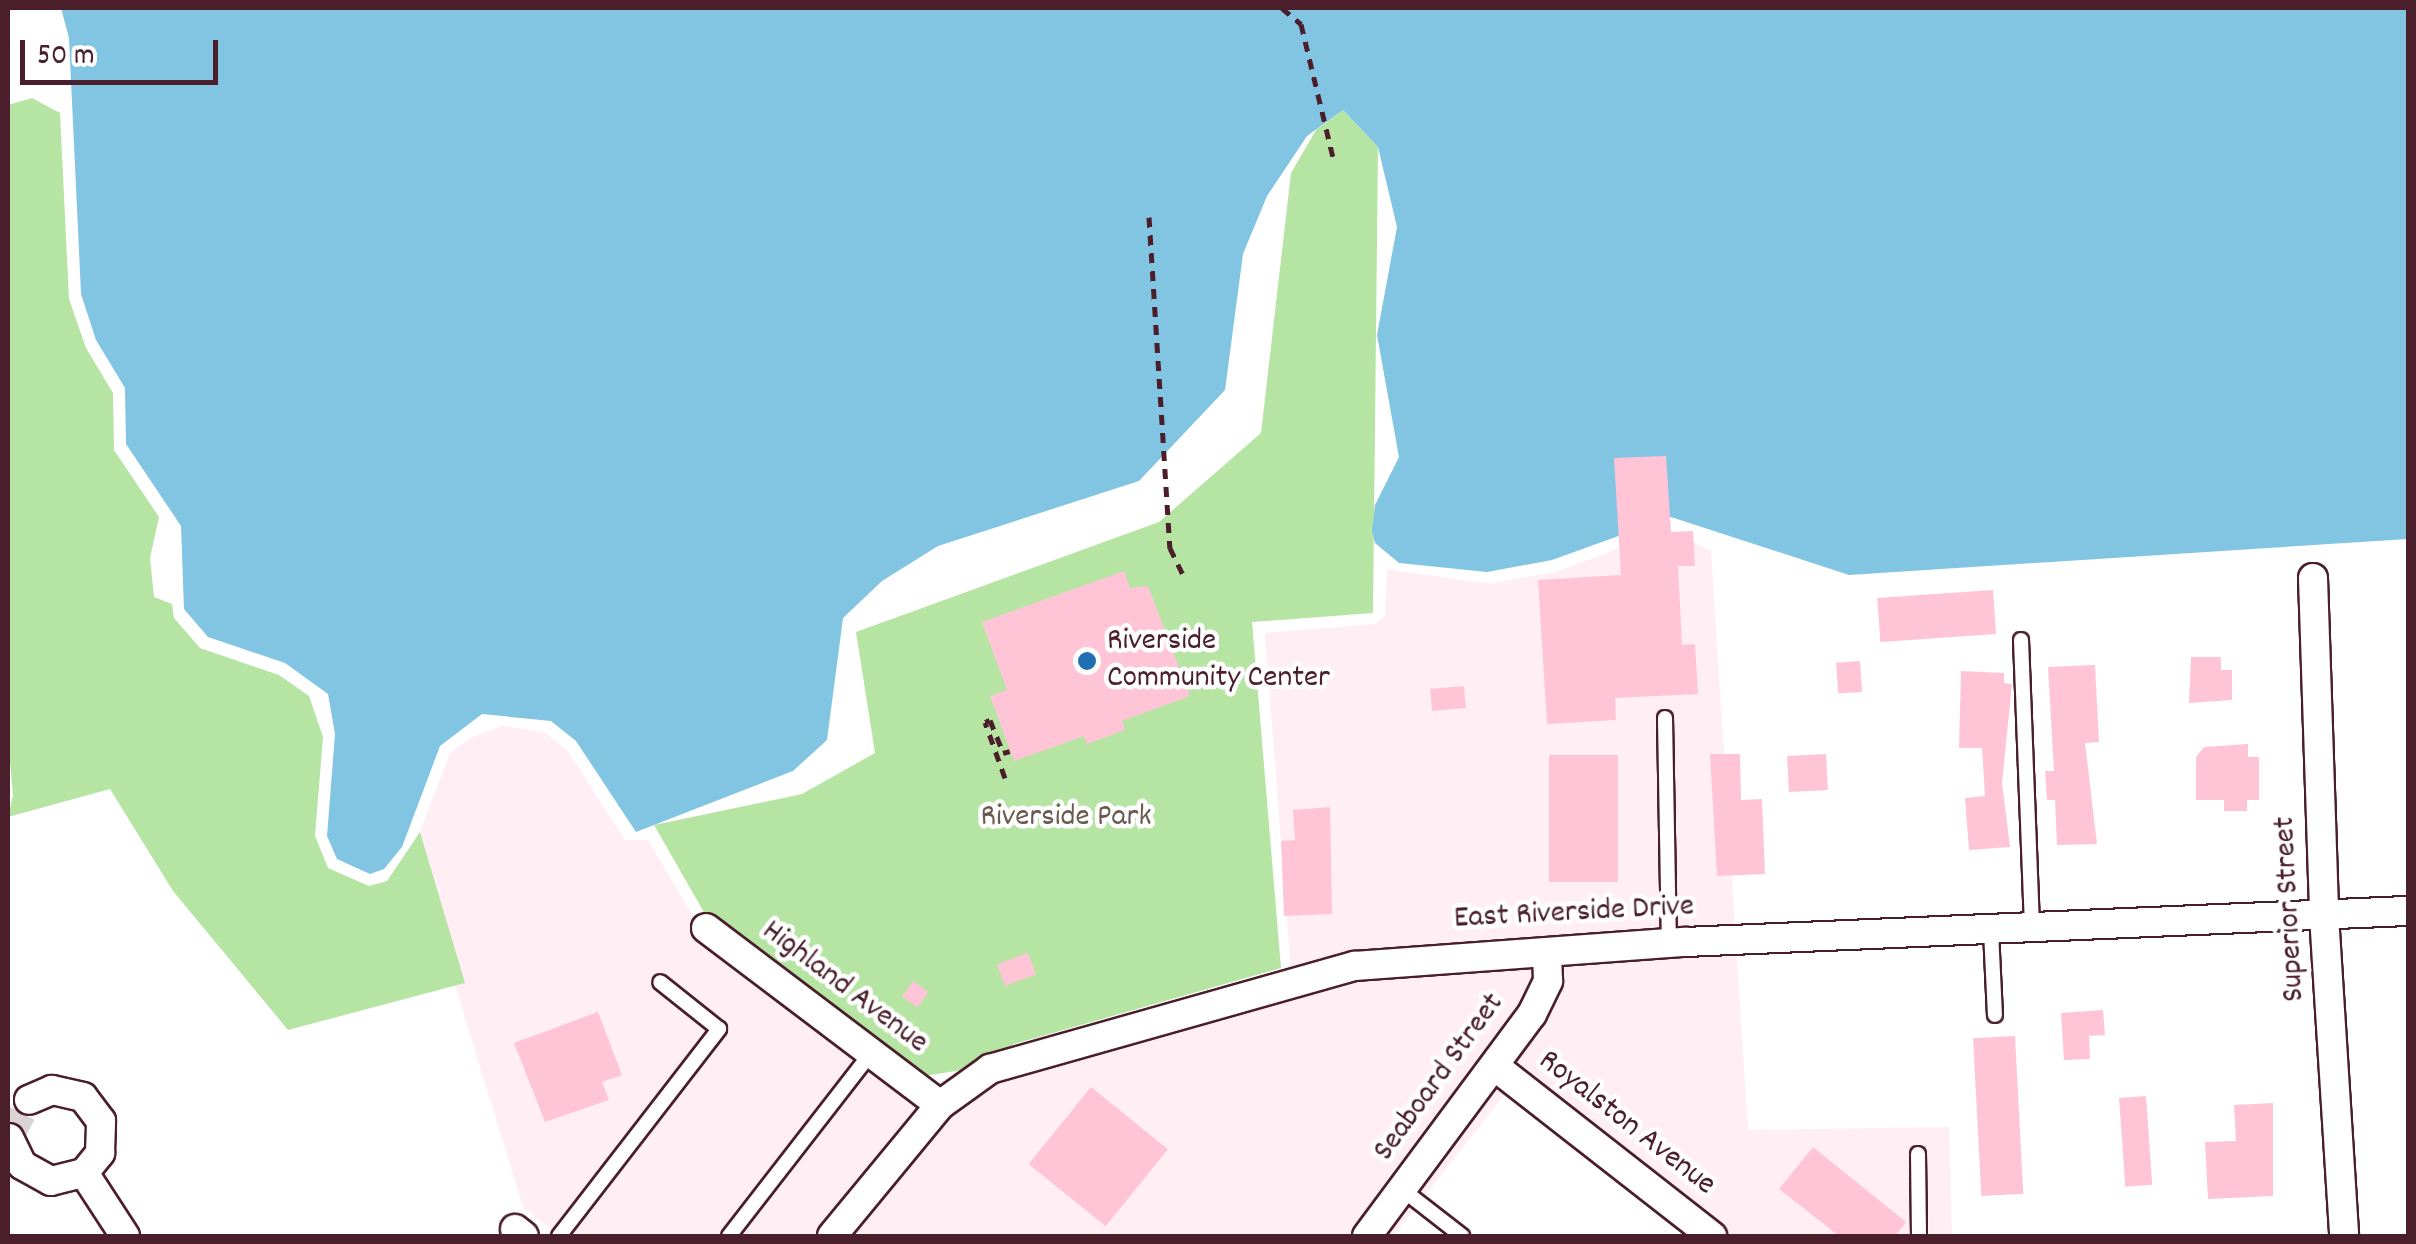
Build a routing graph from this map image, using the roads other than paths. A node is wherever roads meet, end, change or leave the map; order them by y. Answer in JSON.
{"nodes":[{"id":1,"x":2313,"y":578,"type":"dead end"},
{"id":2,"x":2022,"y":640,"type":"dead end"},
{"id":3,"x":1664,"y":718,"type":"dead end"},
{"id":4,"x":2408,"y":911,"type":"edge"},
{"id":5,"x":2324,"y":916,"type":"junction"},
{"id":6,"x":706,"y":928,"type":"dead end"},
{"id":7,"x":2032,"y":929,"type":"junction"},
{"id":8,"x":1990,"y":931,"type":"junction"},
{"id":9,"x":1669,"y":943,"type":"junction"},
{"id":10,"x":1547,"y":952,"type":"junction"},
{"id":11,"x":660,"y":982,"type":"dead end"},
{"id":12,"x":1995,"y":1015,"type":"dead end"},
{"id":13,"x":871,"y":1052,"type":"junction"},
{"id":14,"x":1497,"y":1068,"type":"junction"},
{"id":15,"x":29,"y":1100,"type":"dead end"},
{"id":16,"x":940,"y":1105,"type":"junction"},
{"id":17,"x":9,"y":1138,"type":"edge"},
{"id":18,"x":1918,"y":1154,"type":"dead end"},
{"id":19,"x":15,"y":1171,"type":"edge"},
{"id":20,"x":84,"y":1173,"type":"junction"},
{"id":21,"x":1403,"y":1190,"type":"junction"},
{"id":22,"x":126,"y":1236,"type":"edge"},
{"id":23,"x":559,"y":1236,"type":"edge"},
{"id":24,"x":729,"y":1236,"type":"edge"},
{"id":25,"x":832,"y":1236,"type":"edge"},
{"id":26,"x":1367,"y":1236,"type":"edge"},
{"id":27,"x":1462,"y":1236,"type":"edge"},
{"id":28,"x":1712,"y":1236,"type":"edge"},
{"id":29,"x":1919,"y":1236,"type":"edge"},
{"id":30,"x":2344,"y":1236,"type":"edge"}],
"edges":[{"from":1,"to":5,"type":"street","name":"Superior Street"},
{"from":2,"to":7,"type":"lane"},
{"from":3,"to":9,"type":"lane"},
{"from":4,"to":5,"type":"street","name":"East Riverside Drive"},
{"from":5,"to":7,"type":"street","name":"East Riverside Drive"},
{"from":5,"to":30,"type":"street","name":"Superior Street"},
{"from":6,"to":13,"type":"street","name":"Highland Avenue"},
{"from":7,"to":8,"type":"street","name":"East Riverside Drive"},
{"from":8,"to":9,"type":"street","name":"East Riverside Drive"},
{"from":8,"to":12,"type":"lane"},
{"from":9,"to":10,"type":"street","name":"East Riverside Drive"},
{"from":10,"to":14,"type":"street","name":"Seaboard Street"},
{"from":10,"to":16,"type":"street","name":"East Riverside Drive"},
{"from":11,"to":23,"type":"lane"},
{"from":13,"to":16,"type":"street","name":"Highland Avenue"},
{"from":13,"to":24,"type":"lane"},
{"from":14,"to":21,"type":"street","name":"Seaboard Street"},
{"from":14,"to":28,"type":"street","name":"Royalston Avenue"},
{"from":15,"to":20,"type":"street"},
{"from":16,"to":25,"type":"street","name":"East Riverside Drive"},
{"from":17,"to":19,"type":"street"},
{"from":18,"to":29,"type":"lane"},
{"from":19,"to":20,"type":"street"},
{"from":20,"to":22,"type":"street"},
{"from":21,"to":26,"type":"street","name":"Seaboard Street"},
{"from":21,"to":27,"type":"lane"}]}
